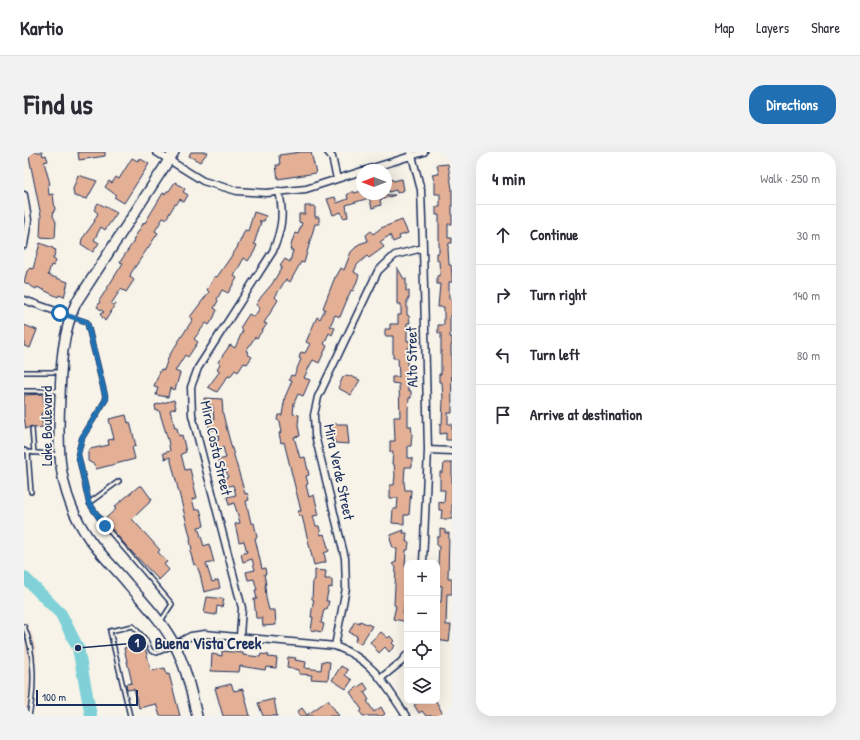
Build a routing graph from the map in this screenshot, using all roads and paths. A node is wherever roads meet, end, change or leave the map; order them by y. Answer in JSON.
{"nodes":[{"id":1,"x":156,"y":152,"type":"edge"},
{"id":2,"x":174,"y":152,"type":"edge"},
{"id":3,"x":328,"y":152,"type":"edge"},
{"id":4,"x":424,"y":152,"type":"edge"},
{"id":5,"x":412,"y":154,"type":"edge"},
{"id":6,"x":169,"y":160,"type":"junction"},
{"id":7,"x":383,"y":164,"type":"edge"},
{"id":8,"x":356,"y":173,"type":"edge"},
{"id":9,"x":338,"y":179,"type":"junction"},
{"id":10,"x":279,"y":191,"type":"junction"},
{"id":11,"x":24,"y":199,"type":"edge"},
{"id":12,"x":24,"y":245,"type":"edge"},
{"id":13,"x":423,"y":248,"type":"junction"},
{"id":14,"x":24,"y":300,"type":"edge"},
{"id":15,"x":70,"y":316,"type":"junction"},
{"id":16,"x":24,"y":372,"type":"edge"},
{"id":17,"x":61,"y":372,"type":"junction"},
{"id":18,"x":24,"y":390,"type":"edge"},
{"id":19,"x":60,"y":392,"type":"junction"},
{"id":20,"x":32,"y":430,"type":"dead end"},
{"id":21,"x":24,"y":450,"type":"edge"},
{"id":22,"x":428,"y":450,"type":"junction"},
{"id":23,"x":452,"y":451,"type":"edge"},
{"id":24,"x":28,"y":452,"type":"junction"},
{"id":25,"x":34,"y":453,"type":"junction"},
{"id":26,"x":59,"y":455,"type":"junction"},
{"id":27,"x":119,"y":481,"type":"dead end"},
{"id":28,"x":31,"y":492,"type":"dead end"},
{"id":29,"x":89,"y":503,"type":"junction"},
{"id":30,"x":423,"y":560,"type":"edge"},
{"id":31,"x":160,"y":623,"type":"junction"},
{"id":32,"x":24,"y":626,"type":"edge"},
{"id":33,"x":240,"y":636,"type":"junction"},
{"id":34,"x":174,"y":645,"type":"junction"},
{"id":35,"x":335,"y":646,"type":"junction"},
{"id":36,"x":404,"y":658,"type":"edge"},
{"id":37,"x":381,"y":678,"type":"junction"},
{"id":38,"x":29,"y":716,"type":"edge"},
{"id":39,"x":130,"y":716,"type":"edge"},
{"id":40,"x":197,"y":716,"type":"edge"},
{"id":41,"x":406,"y":716,"type":"edge"}],
"edges":[{"from":1,"to":6,"type":"street"},
{"from":2,"to":6,"type":"main road","name":"Lake Boulevard"},
{"from":3,"to":9,"type":"street"},
{"from":4,"to":5,"type":"street"},
{"from":5,"to":7,"type":"street"},
{"from":5,"to":13,"type":"street","name":"Alto Street"},
{"from":6,"to":10,"type":"street"},
{"from":6,"to":15,"type":"main road","name":"Lake Boulevard"},
{"from":8,"to":9,"type":"street"},
{"from":9,"to":10,"type":"street"},
{"from":10,"to":33,"type":"street","name":"Mira Costa Street"},
{"from":11,"to":12,"type":"street"},
{"from":13,"to":22,"type":"street","name":"Alto Street"},
{"from":13,"to":35,"type":"street","name":"Mira Verde Street"},
{"from":14,"to":15,"type":"street"},
{"from":15,"to":17,"type":"main road","name":"Lake Boulevard"},
{"from":15,"to":29,"type":"lane"},
{"from":16,"to":17,"type":"lane"},
{"from":17,"to":19,"type":"main road","name":"Lake Boulevard"},
{"from":18,"to":19,"type":"lane"},
{"from":19,"to":26,"type":"main road","name":"Lake Boulevard"},
{"from":20,"to":25,"type":"lane"},
{"from":21,"to":24,"type":"lane"},
{"from":22,"to":23,"type":"street"},
{"from":22,"to":30,"type":"street","name":"Alto Street"},
{"from":24,"to":25,"type":"lane"},
{"from":24,"to":28,"type":"lane"},
{"from":25,"to":26,"type":"lane"},
{"from":26,"to":31,"type":"main road","name":"Lake Boulevard"},
{"from":27,"to":29,"type":"lane"},
{"from":29,"to":31,"type":"lane"},
{"from":31,"to":34,"type":"main road","name":"Lake Boulevard"},
{"from":32,"to":38,"type":"lane"},
{"from":33,"to":34,"type":"street"},
{"from":33,"to":35,"type":"street"},
{"from":34,"to":39,"type":"lane"},
{"from":34,"to":40,"type":"main road","name":"Lake Boulevard"},
{"from":35,"to":37,"type":"street"},
{"from":36,"to":37,"type":"street"},
{"from":37,"to":41,"type":"street"}]}
